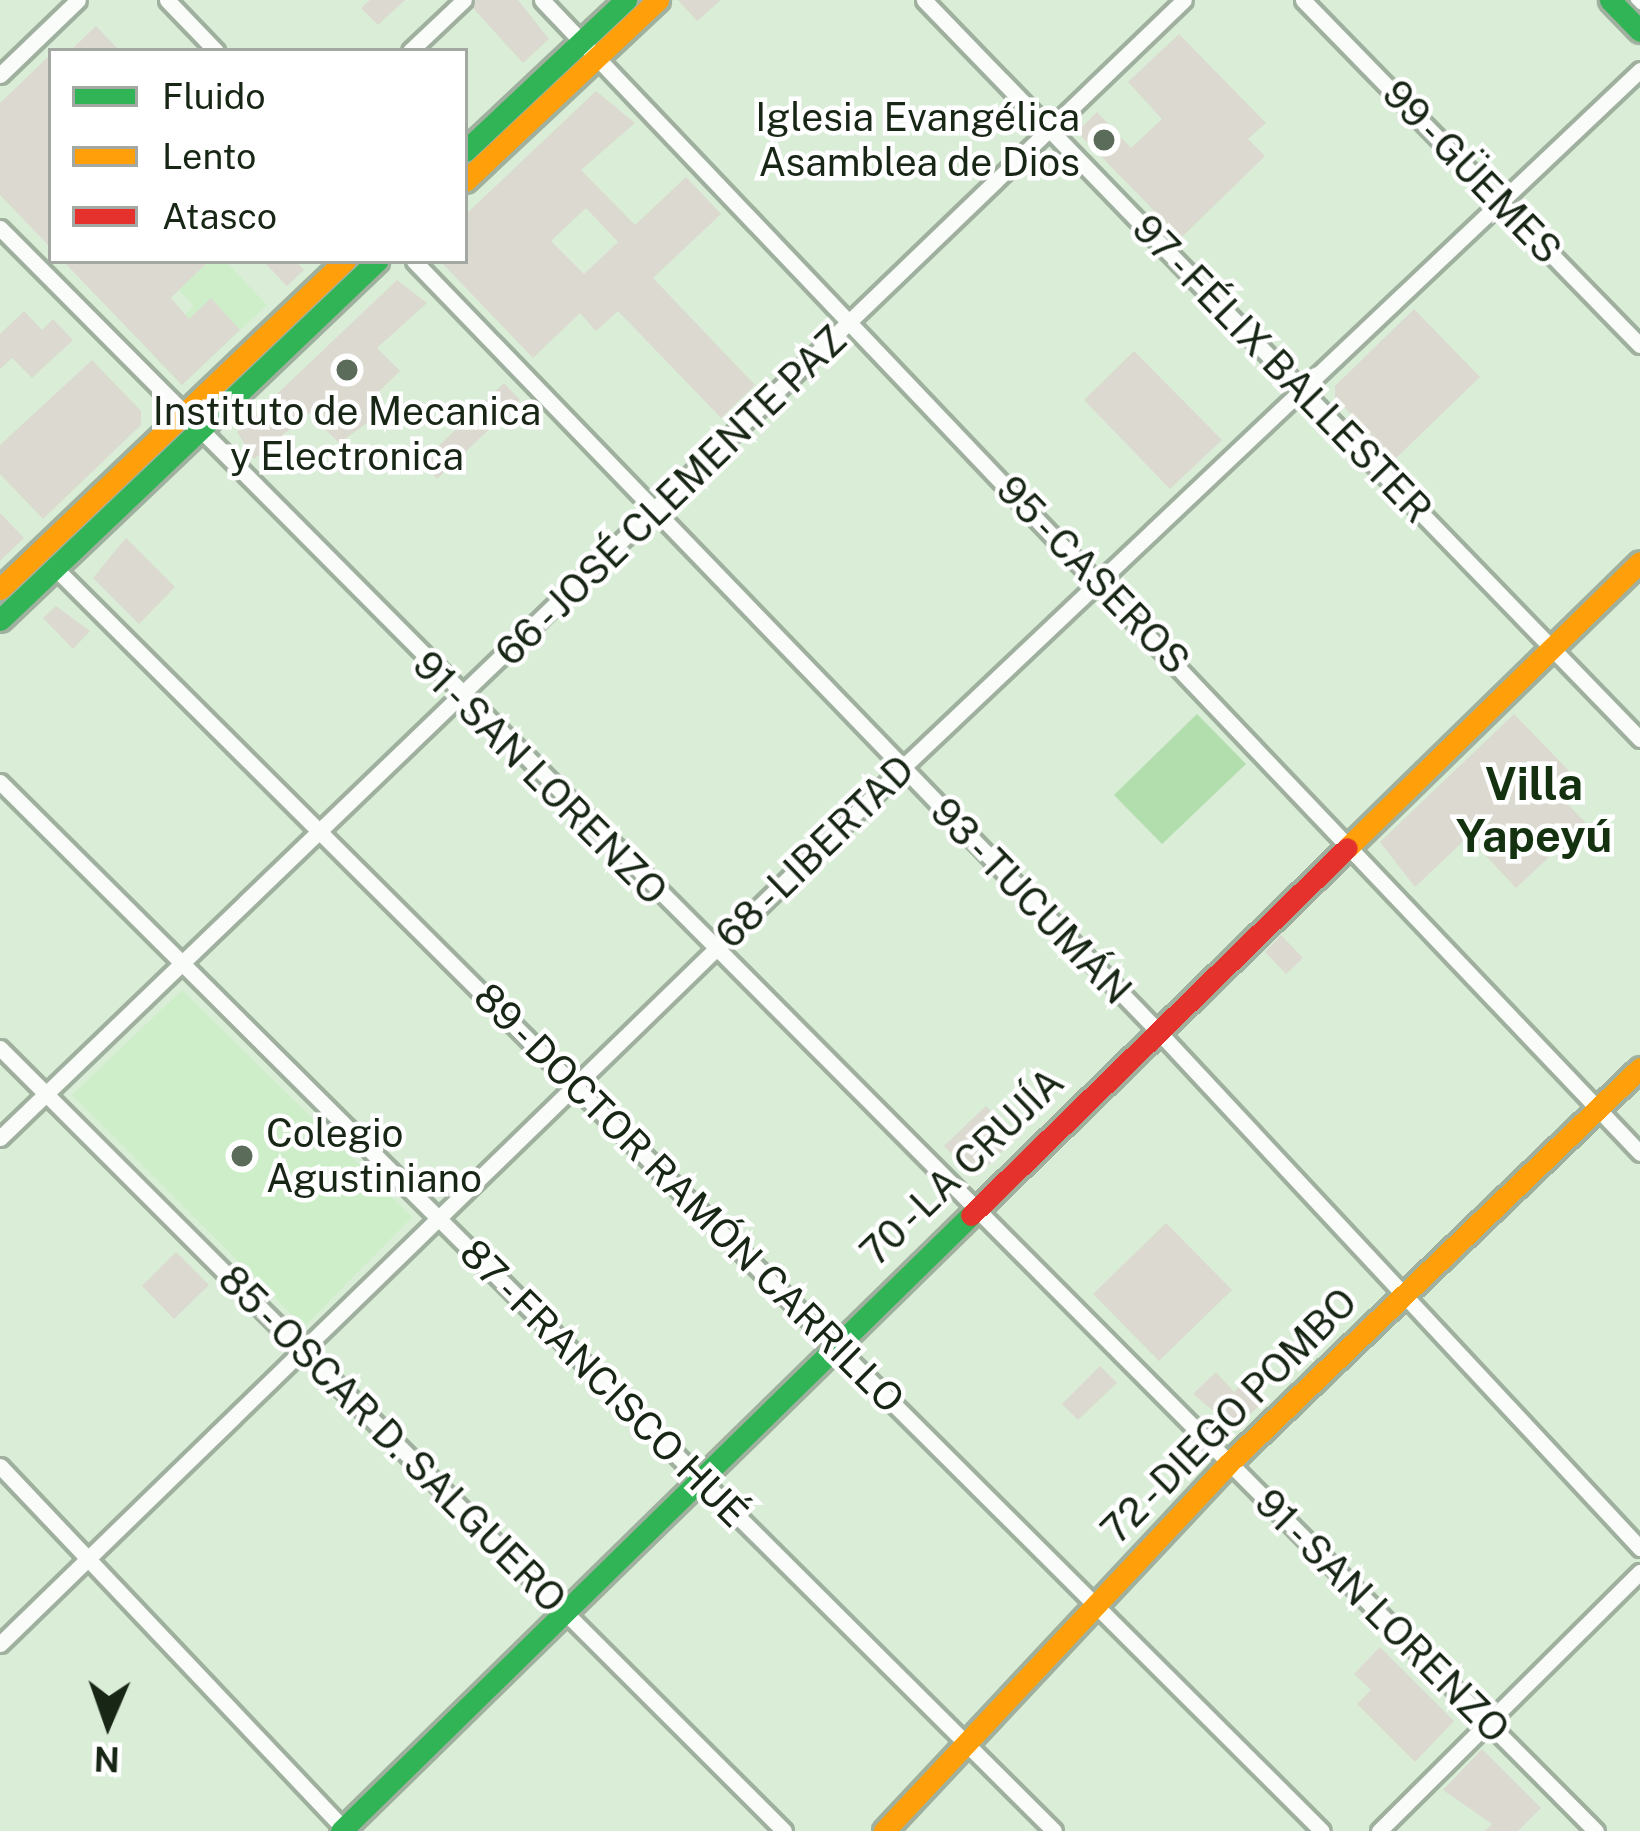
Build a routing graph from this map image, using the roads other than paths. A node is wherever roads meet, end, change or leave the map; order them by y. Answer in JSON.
{"nodes":[{"id":1,"x":78,"y":0,"type":"edge"},
{"id":2,"x":166,"y":0,"type":"edge"},
{"id":3,"x":464,"y":0,"type":"edge"},
{"id":4,"x":542,"y":0,"type":"edge"},
{"id":5,"x":626,"y":0,"type":"edge"},
{"id":6,"x":658,"y":0,"type":"edge"},
{"id":7,"x":923,"y":0,"type":"edge"},
{"id":8,"x":1184,"y":0,"type":"edge"},
{"id":9,"x":1303,"y":0,"type":"edge"},
{"id":10,"x":1610,"y":0,"type":"edge"},
{"id":11,"x":1640,"y":31,"type":"edge"},
{"id":12,"x":213,"y":48,"type":"edge"},
{"id":13,"x":413,"y":48,"type":"edge"},
{"id":14,"x":590,"y":51,"type":"junction"},
{"id":15,"x":1640,"y":70,"type":"edge"},
{"id":16,"x":0,"y":75,"type":"edge"},
{"id":17,"x":1049,"y":128,"type":"junction"},
{"id":18,"x":468,"y":149,"type":"edge"},
{"id":19,"x":468,"y":178,"type":"edge"},
{"id":20,"x":1501,"y":201,"type":"junction"},
{"id":21,"x":0,"y":228,"type":"edge"},
{"id":22,"x":342,"y":264,"type":"edge"},
{"id":23,"x":374,"y":264,"type":"edge"},
{"id":24,"x":417,"y":264,"type":"edge"},
{"id":25,"x":853,"y":321,"type":"junction"},
{"id":26,"x":1640,"y":345,"type":"edge"},
{"id":27,"x":1302,"y":392,"type":"junction"},
{"id":28,"x":189,"y":424,"type":"junction"},
{"id":29,"x":652,"y":511,"type":"junction"},
{"id":30,"x":1640,"y":562,"type":"edge"},
{"id":31,"x":54,"y":567,"type":"junction"},
{"id":32,"x":1098,"y":584,"type":"junction"},
{"id":33,"x":0,"y":589,"type":"edge"},
{"id":34,"x":0,"y":620,"type":"edge"},
{"id":35,"x":1552,"y":647,"type":"junction"},
{"id":36,"x":461,"y":698,"type":"junction"},
{"id":37,"x":1640,"y":739,"type":"edge"},
{"id":38,"x":902,"y":768,"type":"junction"},
{"id":39,"x":0,"y":782,"type":"edge"},
{"id":40,"x":320,"y":830,"type":"junction"},
{"id":41,"x":1350,"y":842,"type":"junction"},
{"id":42,"x":714,"y":951,"type":"junction"},
{"id":43,"x":181,"y":963,"type":"junction"},
{"id":44,"x":1156,"y":1029,"type":"junction"},
{"id":45,"x":0,"y":1048,"type":"edge"},
{"id":46,"x":1640,"y":1068,"type":"edge"},
{"id":47,"x":574,"y":1085,"type":"junction"},
{"id":48,"x":46,"y":1094,"type":"junction"},
{"id":49,"x":1598,"y":1108,"type":"junction"},
{"id":50,"x":0,"y":1138,"type":"edge"},
{"id":51,"x":1640,"y":1153,"type":"edge"},
{"id":52,"x":970,"y":1208,"type":"junction"},
{"id":53,"x":438,"y":1216,"type":"junction"},
{"id":54,"x":1403,"y":1293,"type":"junction"},
{"id":55,"x":834,"y":1343,"type":"junction"},
{"id":56,"x":304,"y":1351,"type":"junction"},
{"id":57,"x":1229,"y":1463,"type":"junction"},
{"id":58,"x":0,"y":1466,"type":"edge"},
{"id":59,"x":699,"y":1479,"type":"junction"},
{"id":60,"x":1640,"y":1548,"type":"edge"},
{"id":61,"x":90,"y":1560,"type":"junction"},
{"id":62,"x":1640,"y":1572,"type":"edge"},
{"id":63,"x":1094,"y":1603,"type":"junction"},
{"id":64,"x":564,"y":1612,"type":"junction"},
{"id":65,"x":0,"y":1644,"type":"edge"},
{"id":66,"x":1484,"y":1718,"type":"junction"},
{"id":67,"x":966,"y":1742,"type":"junction"},
{"id":68,"x":343,"y":1830,"type":"edge"},
{"id":69,"x":784,"y":1831,"type":"edge"},
{"id":70,"x":884,"y":1831,"type":"edge"},
{"id":71,"x":1054,"y":1831,"type":"edge"},
{"id":72,"x":1322,"y":1831,"type":"edge"},
{"id":73,"x":1379,"y":1831,"type":"edge"},
{"id":74,"x":1596,"y":1831,"type":"edge"}],
"edges":[{"from":1,"to":16,"type":"street"},
{"from":2,"to":12,"type":"street"},
{"from":3,"to":13,"type":"street"},
{"from":4,"to":14,"type":"street","name":"95 - CASEROS"},
{"from":5,"to":14,"type":"street"},
{"from":6,"to":14,"type":"street"},
{"from":7,"to":17,"type":"street","name":"97 - FÉLIX BALLESTER"},
{"from":8,"to":17,"type":"street","name":"66 - JOSÉ CLEMENTE PAZ"},
{"from":9,"to":20,"type":"street","name":"99 - GÜEMES"},
{"from":10,"to":11,"type":"street"},
{"from":14,"to":18,"type":"street"},
{"from":14,"to":19,"type":"street"},
{"from":14,"to":25,"type":"street","name":"95 - CASEROS"},
{"from":15,"to":20,"type":"street","name":"68 - LIBERTAD"},
{"from":17,"to":25,"type":"street","name":"66 - JOSÉ CLEMENTE PAZ"},
{"from":17,"to":27,"type":"street","name":"97 - FÉLIX BALLESTER"},
{"from":20,"to":26,"type":"street","name":"99 - GÜEMES"},
{"from":20,"to":27,"type":"street","name":"68 - LIBERTAD"},
{"from":21,"to":28,"type":"street","name":"91 - SAN LORENZO"},
{"from":22,"to":28,"type":"street"},
{"from":23,"to":28,"type":"street"},
{"from":24,"to":29,"type":"street","name":"93 - TUCUMÁN"},
{"from":25,"to":29,"type":"street","name":"66 - JOSÉ CLEMENTE PAZ"},
{"from":25,"to":32,"type":"street","name":"95 - CASEROS"},
{"from":27,"to":32,"type":"street","name":"68 - LIBERTAD"},
{"from":27,"to":35,"type":"street","name":"97 - FÉLIX BALLESTER"},
{"from":28,"to":31,"type":"street"},
{"from":28,"to":33,"type":"street"},
{"from":28,"to":36,"type":"street","name":"91 - SAN LORENZO"},
{"from":29,"to":36,"type":"street","name":"66 - JOSÉ CLEMENTE PAZ"},
{"from":29,"to":38,"type":"street","name":"93 - TUCUMÁN"},
{"from":30,"to":35,"type":"street","name":"70 - LA CRUJÍA"},
{"from":31,"to":34,"type":"street"},
{"from":31,"to":40,"type":"street","name":"89 - DOCTOR RAMÓN CARRILLO"},
{"from":32,"to":38,"type":"street","name":"68 - LIBERTAD"},
{"from":32,"to":41,"type":"street","name":"95 - CASEROS"},
{"from":35,"to":37,"type":"street","name":"97 - FÉLIX BALLESTER"},
{"from":35,"to":41,"type":"street","name":"70 - LA CRUJÍA"},
{"from":36,"to":40,"type":"street","name":"66 - JOSÉ CLEMENTE PAZ"},
{"from":36,"to":42,"type":"street","name":"91 - SAN LORENZO"},
{"from":38,"to":42,"type":"street","name":"68 - LIBERTAD"},
{"from":38,"to":44,"type":"street","name":"93 - TUCUMÁN"},
{"from":39,"to":43,"type":"street","name":"87 - FRANCISCO HUÉ"},
{"from":40,"to":43,"type":"street","name":"66 - JOSÉ CLEMENTE PAZ"},
{"from":40,"to":47,"type":"street","name":"89 - DOCTOR RAMÓN CARRILLO"},
{"from":41,"to":44,"type":"street","name":"70 - LA CRUJÍA"},
{"from":41,"to":49,"type":"street","name":"95 - CASEROS"},
{"from":42,"to":47,"type":"street","name":"68 - LIBERTAD"},
{"from":42,"to":52,"type":"street","name":"91 - SAN LORENZO"},
{"from":43,"to":48,"type":"street","name":"66 - JOSÉ CLEMENTE PAZ"},
{"from":43,"to":53,"type":"street","name":"87 - FRANCISCO HUÉ"},
{"from":44,"to":52,"type":"street","name":"70 - LA CRUJÍA"},
{"from":44,"to":54,"type":"street","name":"93 - TUCUMÁN"},
{"from":45,"to":48,"type":"street","name":"85 - OSCAR D. SALGUERO"},
{"from":46,"to":49,"type":"street","name":"72 - DIEGO POMBO"},
{"from":47,"to":53,"type":"street","name":"68 - LIBERTAD"},
{"from":47,"to":55,"type":"street","name":"89 - DOCTOR RAMÓN CARRILLO"},
{"from":48,"to":50,"type":"street","name":"66 - JOSÉ CLEMENTE PAZ"},
{"from":48,"to":56,"type":"street","name":"85 - OSCAR D. SALGUERO"},
{"from":49,"to":51,"type":"street","name":"95 - CASEROS"},
{"from":49,"to":54,"type":"street","name":"72 - DIEGO POMBO"},
{"from":52,"to":55,"type":"street","name":"70 - LA CRUJÍA"},
{"from":52,"to":57,"type":"street","name":"91 - SAN LORENZO"},
{"from":53,"to":56,"type":"street","name":"68 - LIBERTAD"},
{"from":53,"to":59,"type":"street","name":"87 - FRANCISCO HUÉ"},
{"from":54,"to":57,"type":"street","name":"72 - DIEGO POMBO"},
{"from":54,"to":60,"type":"street","name":"93 - TUCUMÁN"},
{"from":55,"to":59,"type":"street","name":"70 - LA CRUJÍA"},
{"from":55,"to":63,"type":"street","name":"89 - DOCTOR RAMÓN CARRILLO"},
{"from":56,"to":61,"type":"street","name":"68 - LIBERTAD"},
{"from":56,"to":64,"type":"street","name":"85 - OSCAR D. SALGUERO"},
{"from":57,"to":63,"type":"street","name":"72 - DIEGO POMBO"},
{"from":57,"to":66,"type":"street","name":"91 - SAN LORENZO"},
{"from":58,"to":61,"type":"street"},
{"from":59,"to":64,"type":"street","name":"70 - LA CRUJÍA"},
{"from":59,"to":67,"type":"street","name":"87 - FRANCISCO HUÉ"},
{"from":61,"to":65,"type":"street","name":"68 - LIBERTAD"},
{"from":61,"to":68,"type":"street"},
{"from":62,"to":66,"type":"street"},
{"from":63,"to":67,"type":"street","name":"72 - DIEGO POMBO"},
{"from":63,"to":72,"type":"street","name":"89 - DOCTOR RAMÓN CARRILLO"},
{"from":64,"to":68,"type":"street","name":"70 - LA CRUJÍA"},
{"from":64,"to":69,"type":"street","name":"85 - OSCAR D. SALGUERO"},
{"from":66,"to":73,"type":"street"},
{"from":66,"to":74,"type":"street","name":"91 - SAN LORENZO"},
{"from":67,"to":70,"type":"street","name":"72 - DIEGO POMBO"},
{"from":67,"to":71,"type":"street","name":"87 - FRANCISCO HUÉ"}]}
